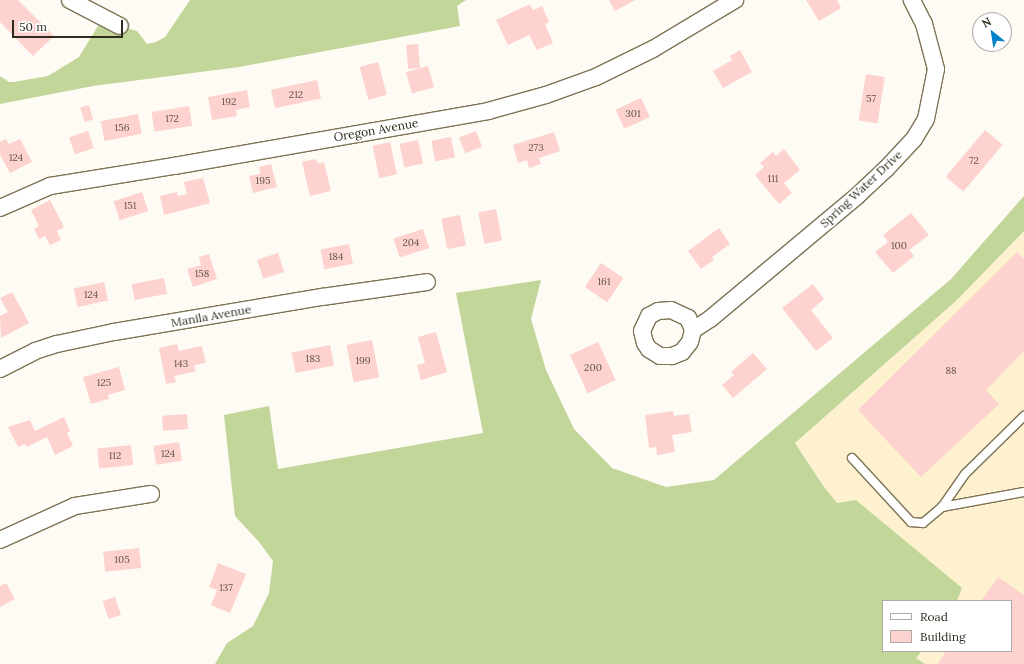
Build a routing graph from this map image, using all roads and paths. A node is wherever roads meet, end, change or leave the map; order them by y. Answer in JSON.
{"nodes":[{"id":1,"x":70,"y":0,"type":"edge"},
{"id":2,"x":735,"y":0,"type":"edge"},
{"id":3,"x":912,"y":0,"type":"edge"},
{"id":4,"x":120,"y":26,"type":"dead end"},
{"id":5,"x":0,"y":208,"type":"edge"},
{"id":6,"x":427,"y":282,"type":"dead end"},
{"id":7,"x":693,"y":330,"type":"dead end"},
{"id":8,"x":0,"y":369,"type":"edge"},
{"id":9,"x":1024,"y":416,"type":"edge"},
{"id":10,"x":852,"y":458,"type":"dead end"},
{"id":11,"x":1024,"y":492,"type":"edge"},
{"id":12,"x":151,"y":494,"type":"dead end"},
{"id":13,"x":942,"y":507,"type":"junction"},
{"id":14,"x":0,"y":540,"type":"edge"}],
"edges":[{"from":1,"to":4,"type":"street"},
{"from":2,"to":5,"type":"street","name":"Oregon Avenue"},
{"from":3,"to":7,"type":"street","name":"Spring Water Drive"},
{"from":6,"to":8,"type":"street","name":"Manila Avenue"},
{"from":9,"to":13,"type":"lane"},
{"from":10,"to":13,"type":"lane"},
{"from":11,"to":13,"type":"lane"},
{"from":12,"to":14,"type":"street"}]}
